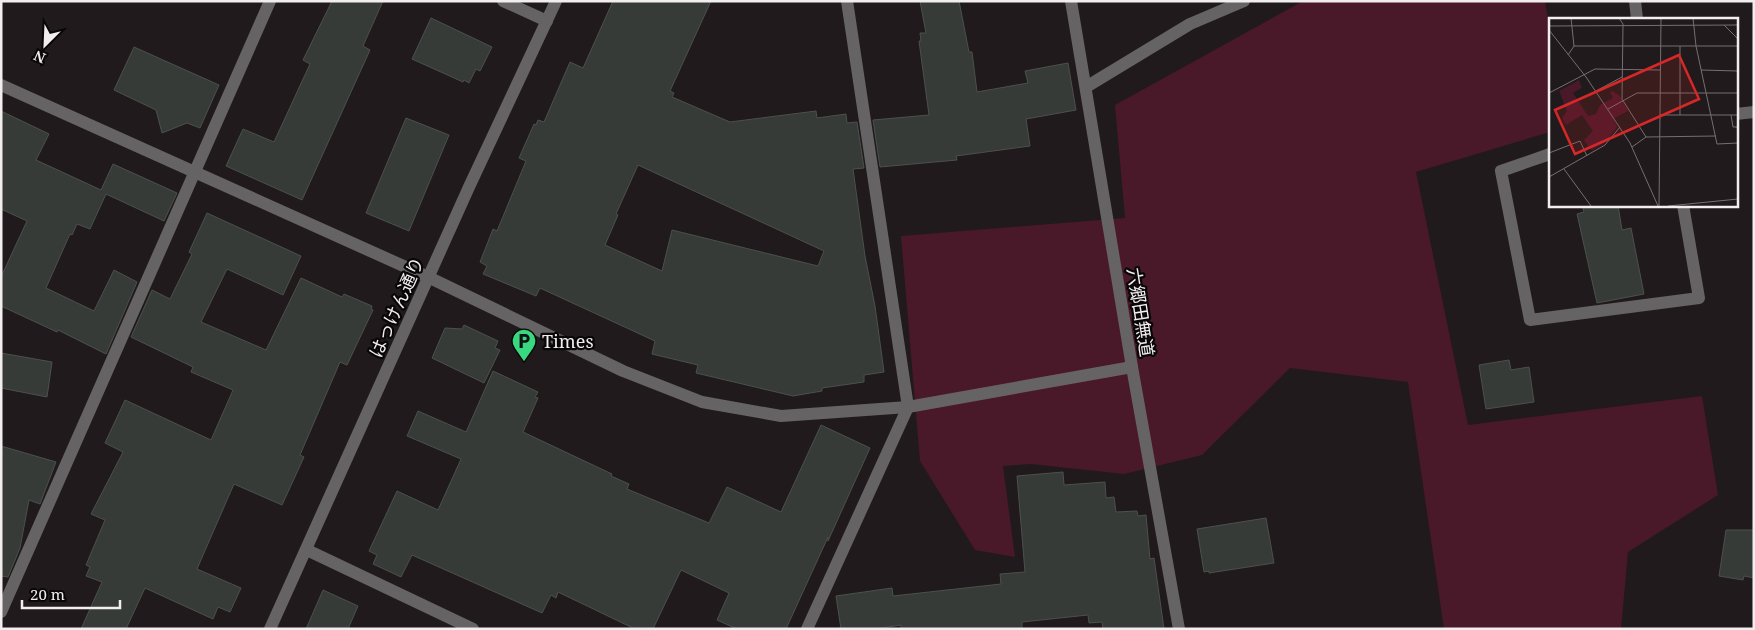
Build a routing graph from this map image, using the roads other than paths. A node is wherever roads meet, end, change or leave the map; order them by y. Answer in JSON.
{"nodes":[{"id":1,"x":270,"y":1,"type":"edge"},
{"id":2,"x":503,"y":1,"type":"edge"},
{"id":3,"x":556,"y":1,"type":"edge"},
{"id":4,"x":847,"y":1,"type":"edge"},
{"id":5,"x":1071,"y":1,"type":"edge"},
{"id":6,"x":1244,"y":1,"type":"edge"},
{"id":7,"x":1636,"y":1,"type":"edge"},
{"id":8,"x":1637,"y":18,"type":"edge"},
{"id":9,"x":547,"y":20,"type":"junction"},
{"id":10,"x":1,"y":86,"type":"edge"},
{"id":11,"x":1086,"y":87,"type":"junction"},
{"id":12,"x":1754,"y":112,"type":"edge"},
{"id":13,"x":1738,"y":114,"type":"edge"},
{"id":14,"x":1549,"y":154,"type":"edge"},
{"id":15,"x":194,"y":172,"type":"junction"},
{"id":16,"x":1683,"y":206,"type":"edge"},
{"id":17,"x":428,"y":277,"type":"junction"},
{"id":18,"x":1132,"y":367,"type":"junction"},
{"id":19,"x":908,"y":407,"type":"junction"},
{"id":20,"x":307,"y":550,"type":"junction"},
{"id":21,"x":1,"y":612,"type":"edge"},
{"id":22,"x":270,"y":629,"type":"edge"},
{"id":23,"x":473,"y":629,"type":"edge"},
{"id":24,"x":807,"y":629,"type":"edge"},
{"id":25,"x":1179,"y":629,"type":"edge"}],
"edges":[{"from":1,"to":15,"type":"street"},
{"from":2,"to":9,"type":"street"},
{"from":3,"to":9,"type":"street","name":"はっけん通り"},
{"from":4,"to":19,"type":"street"},
{"from":5,"to":11,"type":"street","name":"六郷田無道"},
{"from":6,"to":11,"type":"street"},
{"from":7,"to":8,"type":"street"},
{"from":9,"to":17,"type":"street","name":"はっけん通り"},
{"from":10,"to":15,"type":"street"},
{"from":11,"to":18,"type":"street","name":"六郷田無道"},
{"from":12,"to":13,"type":"street"},
{"from":14,"to":16,"type":"street"},
{"from":15,"to":17,"type":"street"},
{"from":15,"to":21,"type":"street"},
{"from":17,"to":19,"type":"street"},
{"from":17,"to":20,"type":"street","name":"はっけん通り"},
{"from":18,"to":19,"type":"street"},
{"from":18,"to":25,"type":"street","name":"六郷田無道"},
{"from":19,"to":24,"type":"street"},
{"from":20,"to":22,"type":"street","name":"はっけん通り"},
{"from":20,"to":23,"type":"street"}]}
